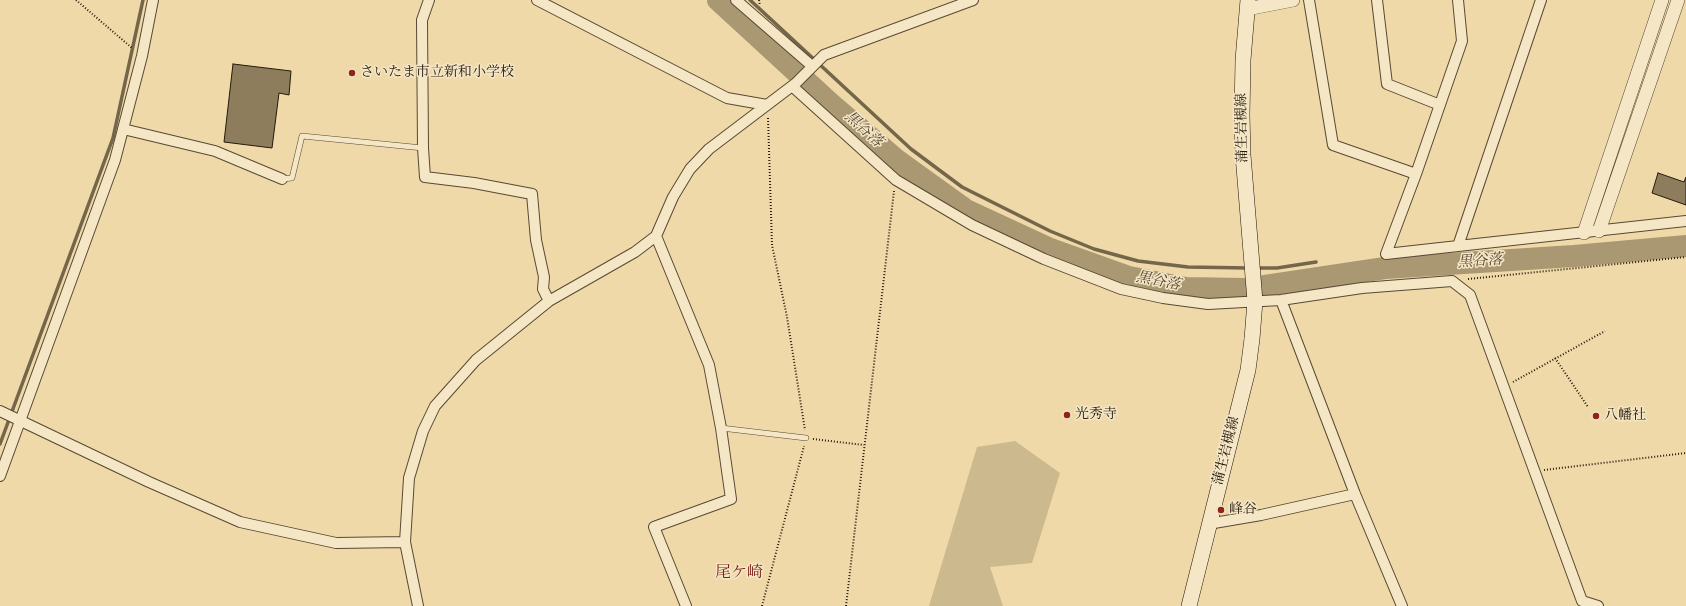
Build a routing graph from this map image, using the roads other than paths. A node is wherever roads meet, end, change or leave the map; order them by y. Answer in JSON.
{"nodes":[{"id":1,"x":152,"y":0,"type":"edge"},
{"id":2,"x":429,"y":0,"type":"edge"},
{"id":3,"x":537,"y":0,"type":"edge"},
{"id":4,"x":736,"y":0,"type":"edge"},
{"id":5,"x":1293,"y":0,"type":"edge"},
{"id":6,"x":1309,"y":0,"type":"edge"},
{"id":7,"x":1377,"y":0,"type":"edge"},
{"id":8,"x":1458,"y":0,"type":"edge"},
{"id":9,"x":1541,"y":0,"type":"edge"},
{"id":10,"x":1662,"y":0,"type":"edge"},
{"id":11,"x":968,"y":1,"type":"edge"},
{"id":12,"x":1676,"y":3,"type":"edge"},
{"id":13,"x":1247,"y":4,"type":"edge"},
{"id":14,"x":810,"y":69,"type":"junction"},
{"id":15,"x":794,"y":84,"type":"junction"},
{"id":16,"x":767,"y":105,"type":"junction"},
{"id":17,"x":1440,"y":105,"type":"junction"},
{"id":18,"x":123,"y":129,"type":"junction"},
{"id":19,"x":423,"y":148,"type":"junction"},
{"id":20,"x":1416,"y":174,"type":"junction"},
{"id":21,"x":282,"y":179,"type":"joint"},
{"id":22,"x":1686,"y":221,"type":"edge"},
{"id":23,"x":1599,"y":231,"type":"junction"},
{"id":24,"x":1584,"y":233,"type":"junction"},
{"id":25,"x":656,"y":236,"type":"junction"},
{"id":26,"x":1458,"y":246,"type":"junction"},
{"id":27,"x":1254,"y":292,"type":"junction"},
{"id":28,"x":1280,"y":300,"type":"junction"},
{"id":29,"x":549,"y":301,"type":"junction"},
{"id":30,"x":0,"y":411,"type":"edge"},
{"id":31,"x":20,"y":420,"type":"junction"},
{"id":32,"x":721,"y":428,"type":"junction"},
{"id":33,"x":806,"y":438,"type":"road end"},
{"id":34,"x":0,"y":476,"type":"edge"},
{"id":35,"x":1355,"y":494,"type":"junction"},
{"id":36,"x":1208,"y":524,"type":"junction"},
{"id":37,"x":405,"y":542,"type":"junction"},
{"id":38,"x":418,"y":606,"type":"edge"},
{"id":39,"x":686,"y":606,"type":"edge"},
{"id":40,"x":1189,"y":606,"type":"edge"},
{"id":41,"x":1402,"y":606,"type":"edge"},
{"id":42,"x":1598,"y":606,"type":"edge"}],
"edges":[{"from":1,"to":18,"type":"street"},
{"from":2,"to":19,"type":"street"},
{"from":3,"to":16,"type":"street"},
{"from":4,"to":14,"type":"street"},
{"from":5,"to":13,"type":"street"},
{"from":6,"to":20,"type":"street"},
{"from":7,"to":17,"type":"street"},
{"from":8,"to":17,"type":"street"},
{"from":9,"to":26,"type":"street"},
{"from":10,"to":24,"type":"street"},
{"from":11,"to":14,"type":"street"},
{"from":12,"to":23,"type":"street"},
{"from":13,"to":27,"type":"main road","name":"蒲生岩槻線"},
{"from":14,"to":15,"type":"street"},
{"from":15,"to":16,"type":"street"},
{"from":15,"to":27,"type":"street"},
{"from":16,"to":25,"type":"street"},
{"from":17,"to":20,"type":"street"},
{"from":18,"to":21,"type":"street"},
{"from":18,"to":31,"type":"street"},
{"from":19,"to":21,"type":"lane"},
{"from":19,"to":29,"type":"street"},
{"from":20,"to":26,"type":"street"},
{"from":22,"to":23,"type":"street"},
{"from":23,"to":24,"type":"street"},
{"from":24,"to":26,"type":"street"},
{"from":25,"to":29,"type":"street"},
{"from":25,"to":32,"type":"street"},
{"from":27,"to":28,"type":"street"},
{"from":27,"to":36,"type":"main road","name":"蒲生岩槻線"},
{"from":28,"to":35,"type":"street"},
{"from":28,"to":42,"type":"street"},
{"from":29,"to":37,"type":"street"},
{"from":30,"to":31,"type":"street"},
{"from":31,"to":34,"type":"street"},
{"from":31,"to":37,"type":"street"},
{"from":32,"to":33,"type":"lane"},
{"from":32,"to":39,"type":"street"},
{"from":35,"to":36,"type":"street"},
{"from":35,"to":41,"type":"street"},
{"from":36,"to":40,"type":"main road","name":"蒲生岩槻線"},
{"from":37,"to":38,"type":"street"}]}
